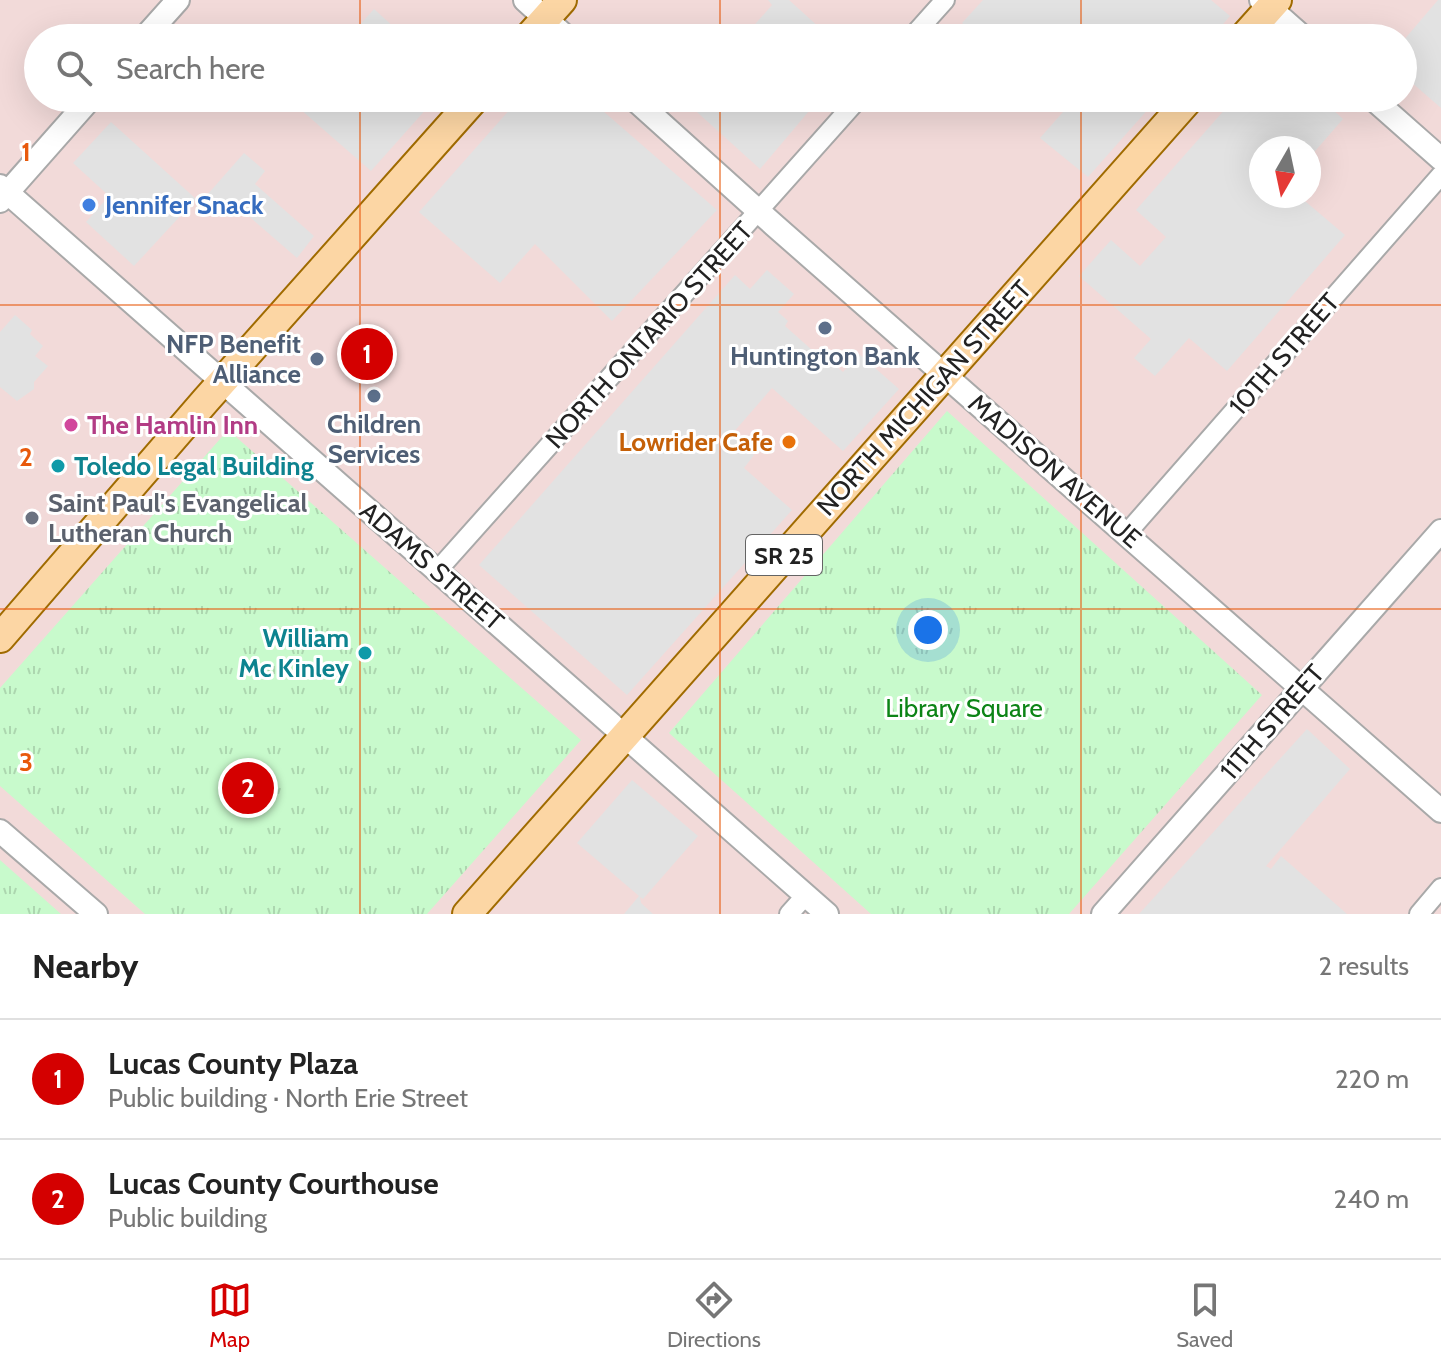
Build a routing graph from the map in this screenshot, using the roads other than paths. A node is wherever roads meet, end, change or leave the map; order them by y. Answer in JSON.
{"nodes":[{"id":1,"x":178,"y":0,"type":"edge"},
{"id":2,"x":945,"y":0,"type":"edge"},
{"id":3,"x":1269,"y":3,"type":"edge"},
{"id":4,"x":157,"y":24,"type":"edge"},
{"id":5,"x":924,"y":24,"type":"edge"},
{"id":6,"x":1253,"y":24,"type":"edge"},
{"id":7,"x":1290,"y":24,"type":"edge"},
{"id":8,"x":78,"y":112,"type":"edge"},
{"id":9,"x":463,"y":112,"type":"edge"},
{"id":10,"x":648,"y":112,"type":"edge"},
{"id":11,"x":847,"y":112,"type":"edge"},
{"id":12,"x":1178,"y":112,"type":"edge"},
{"id":13,"x":1388,"y":112,"type":"edge"},
{"id":14,"x":1441,"y":159,"type":"edge"},
{"id":15,"x":1441,"y":175,"type":"edge"},
{"id":16,"x":2,"y":193,"type":"edge"},
{"id":17,"x":759,"y":212,"type":"junction"},
{"id":18,"x":945,"y":375,"type":"junction"},
{"id":19,"x":222,"y":382,"type":"junction"},
{"id":20,"x":1441,"y":531,"type":"edge"},
{"id":21,"x":1127,"y":533,"type":"junction"},
{"id":22,"x":437,"y":571,"type":"junction"},
{"id":23,"x":0,"y":638,"type":"edge"},
{"id":24,"x":1301,"y":688,"type":"junction"},
{"id":25,"x":625,"y":736,"type":"junction"},
{"id":26,"x":1441,"y":811,"type":"edge"},
{"id":27,"x":0,"y":831,"type":"edge"},
{"id":28,"x":1441,"y":888,"type":"edge"},
{"id":29,"x":806,"y":895,"type":"junction"},
{"id":30,"x":96,"y":914,"type":"edge"},
{"id":31,"x":467,"y":914,"type":"edge"},
{"id":32,"x":789,"y":914,"type":"edge"},
{"id":33,"x":827,"y":914,"type":"edge"},
{"id":34,"x":1103,"y":914,"type":"edge"},
{"id":35,"x":1419,"y":914,"type":"edge"}],
"edges":[{"from":1,"to":4,"type":"street"},
{"from":2,"to":5,"type":"street"},
{"from":3,"to":6,"type":"main road"},
{"from":3,"to":7,"type":"street"},
{"from":8,"to":16,"type":"street"},
{"from":9,"to":19,"type":"main road"},
{"from":10,"to":17,"type":"street","name":"MADISON AVENUE"},
{"from":11,"to":17,"type":"street","name":"NORTH ONTARIO STREET"},
{"from":12,"to":18,"type":"main road","name":"NORTH MICHIGAN STREET","number":"SR 25"},
{"from":13,"to":14,"type":"street"},
{"from":15,"to":21,"type":"street","name":"10TH STREET"},
{"from":16,"to":19,"type":"street","name":"ADAMS STREET"},
{"from":17,"to":18,"type":"street","name":"MADISON AVENUE"},
{"from":17,"to":22,"type":"street","name":"NORTH ONTARIO STREET"},
{"from":18,"to":21,"type":"street","name":"MADISON AVENUE"},
{"from":18,"to":25,"type":"main road","name":"NORTH MICHIGAN STREET","number":"SR 25"},
{"from":19,"to":22,"type":"street","name":"ADAMS STREET"},
{"from":19,"to":23,"type":"main road"},
{"from":20,"to":24,"type":"street","name":"11TH STREET"},
{"from":21,"to":24,"type":"street","name":"MADISON AVENUE"},
{"from":22,"to":25,"type":"street","name":"ADAMS STREET"},
{"from":24,"to":26,"type":"street","name":"MADISON AVENUE"},
{"from":24,"to":34,"type":"street","name":"11TH STREET"},
{"from":25,"to":29,"type":"street","name":"ADAMS STREET"},
{"from":25,"to":31,"type":"main road","name":"NORTH MICHIGAN STREET","number":"SR 25"},
{"from":27,"to":30,"type":"street"},
{"from":28,"to":35,"type":"street"},
{"from":29,"to":32,"type":"street"},
{"from":29,"to":33,"type":"street","name":"ADAMS STREET"}]}
